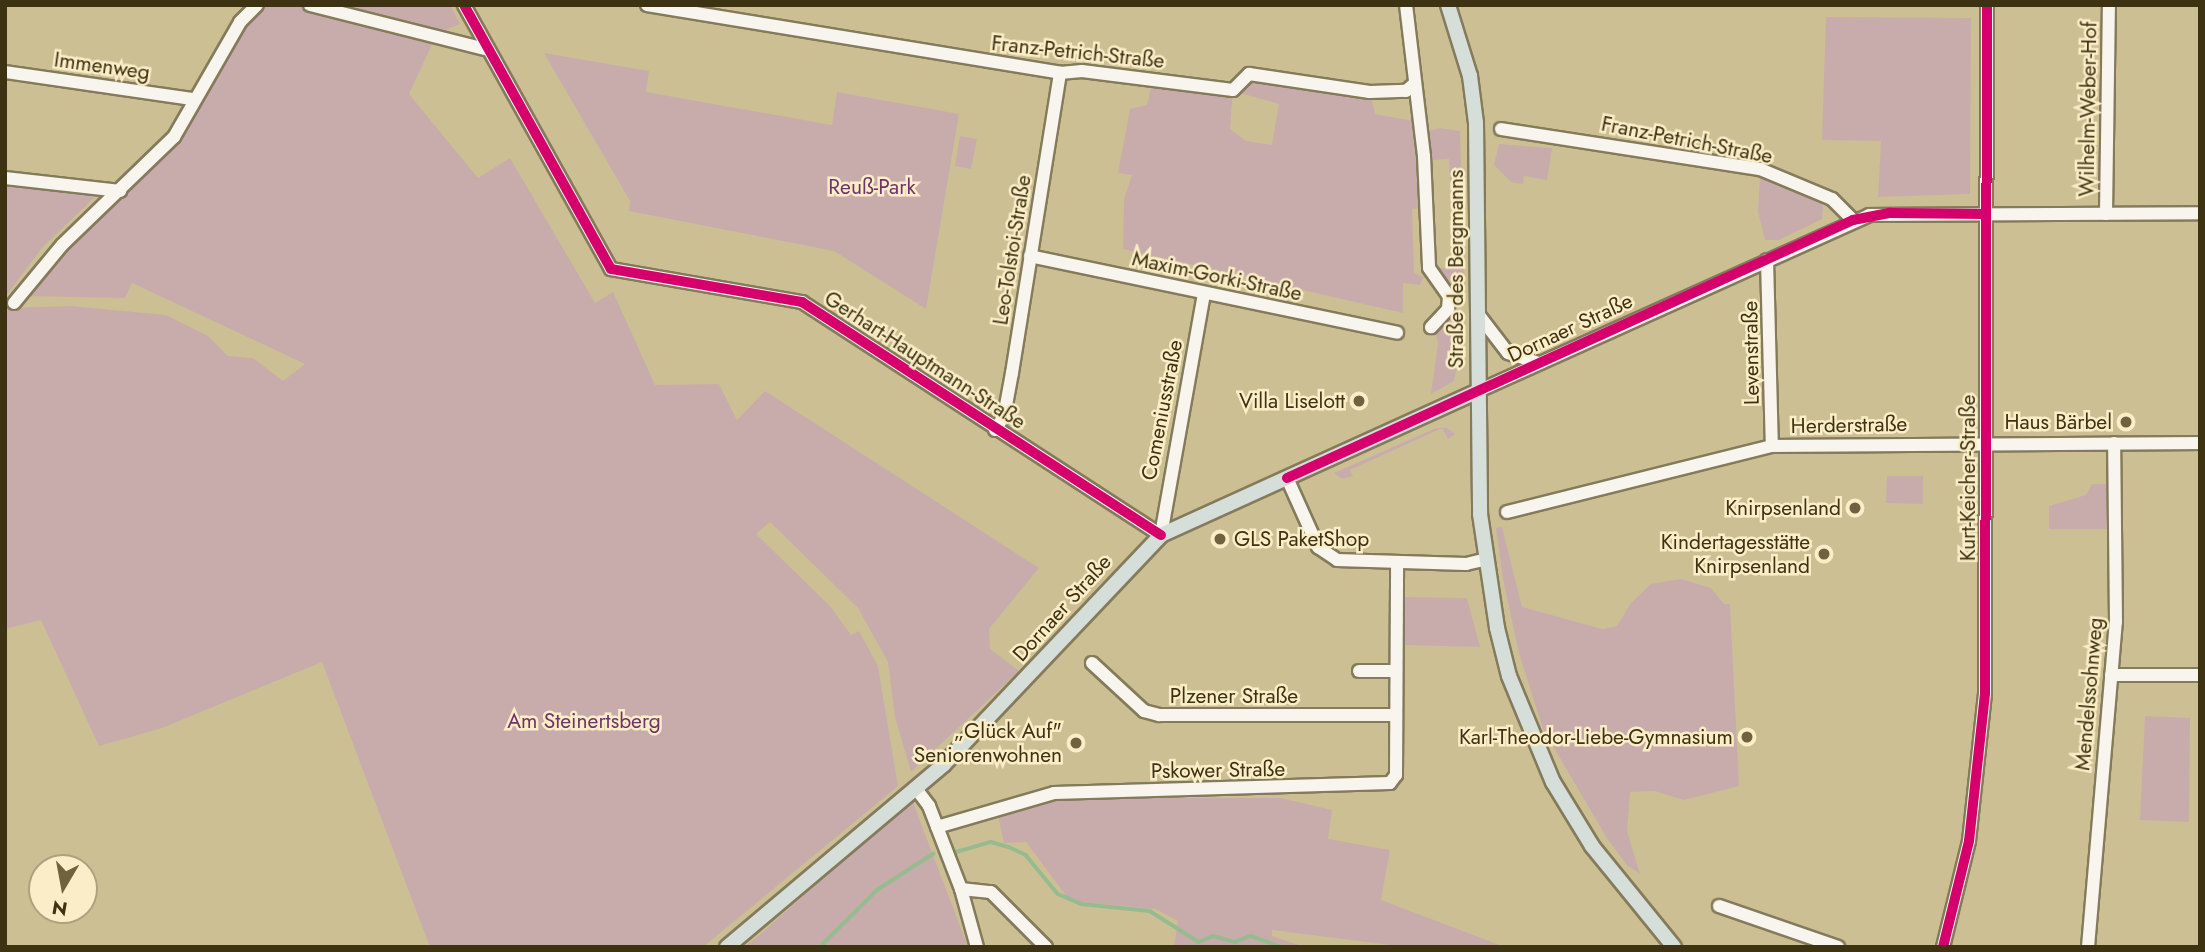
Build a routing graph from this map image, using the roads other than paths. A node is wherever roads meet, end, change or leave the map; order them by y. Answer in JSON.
{"nodes":[{"id":1,"x":257,"y":5,"type":"edge"},
{"id":2,"x":310,"y":5,"type":"edge"},
{"id":3,"x":646,"y":5,"type":"edge"},
{"id":4,"x":1406,"y":5,"type":"edge"},
{"id":5,"x":1448,"y":5,"type":"edge"},
{"id":6,"x":1987,"y":5,"type":"edge"},
{"id":7,"x":2109,"y":5,"type":"edge"},
{"id":8,"x":466,"y":10,"type":"edge"},
{"id":9,"x":485,"y":49,"type":"junction"},
{"id":10,"x":5,"y":72,"type":"edge"},
{"id":11,"x":1060,"y":73,"type":"junction"},
{"id":12,"x":1414,"y":84,"type":"junction"},
{"id":13,"x":193,"y":99,"type":"junction"},
{"id":14,"x":1501,"y":129,"type":"dead end"},
{"id":15,"x":5,"y":178,"type":"edge"},
{"id":16,"x":120,"y":191,"type":"junction"},
{"id":17,"x":2200,"y":213,"type":"edge"},
{"id":18,"x":1985,"y":214,"type":"junction"},
{"id":19,"x":2106,"y":214,"type":"junction"},
{"id":20,"x":1853,"y":220,"type":"junction"},
{"id":21,"x":1030,"y":256,"type":"junction"},
{"id":22,"x":1767,"y":260,"type":"junction"},
{"id":23,"x":1204,"y":293,"type":"junction"},
{"id":24,"x":14,"y":303,"type":"dead end"},
{"id":25,"x":1478,"y":314,"type":"junction"},
{"id":26,"x":1431,"y":327,"type":"dead end"},
{"id":27,"x":1397,"y":333,"type":"dead end"},
{"id":28,"x":1539,"y":363,"type":"junction"},
{"id":29,"x":1476,"y":392,"type":"junction"},
{"id":30,"x":995,"y":430,"type":"junction"},
{"id":31,"x":1988,"y":443,"type":"junction"},
{"id":32,"x":2114,"y":443,"type":"junction"},
{"id":33,"x":2200,"y":443,"type":"edge"},
{"id":34,"x":1772,"y":446,"type":"junction"},
{"id":35,"x":1287,"y":478,"type":"junction"},
{"id":36,"x":1507,"y":512,"type":"dead end"},
{"id":37,"x":1161,"y":535,"type":"junction"},
{"id":38,"x":1478,"y":561,"type":"junction"},
{"id":39,"x":1397,"y":564,"type":"junction"},
{"id":40,"x":1092,"y":663,"type":"dead end"},
{"id":41,"x":1359,"y":671,"type":"dead end"},
{"id":42,"x":1396,"y":671,"type":"junction"},
{"id":43,"x":2111,"y":675,"type":"junction"},
{"id":44,"x":2200,"y":675,"type":"edge"},
{"id":45,"x":1396,"y":715,"type":"junction"},
{"id":46,"x":917,"y":790,"type":"junction"},
{"id":47,"x":937,"y":827,"type":"junction"},
{"id":48,"x":961,"y":889,"type":"junction"},
{"id":49,"x":1719,"y":906,"type":"dead end"},
{"id":50,"x":727,"y":947,"type":"edge"},
{"id":51,"x":977,"y":947,"type":"edge"},
{"id":52,"x":1046,"y":947,"type":"edge"},
{"id":53,"x":1674,"y":947,"type":"edge"},
{"id":54,"x":1838,"y":947,"type":"edge"},
{"id":55,"x":1943,"y":947,"type":"edge"},
{"id":56,"x":2088,"y":947,"type":"edge"}],
"edges":[{"from":1,"to":13,"type":"street"},
{"from":2,"to":9,"type":"street"},
{"from":3,"to":11,"type":"street","name":"Franz-Petrich-Straße"},
{"from":4,"to":12,"type":"street","name":"Straße des Bergmanns"},
{"from":5,"to":25,"type":"main road","name":"Straße des Bergmanns"},
{"from":6,"to":18,"type":"street","name":"Kurt-Keicher-Straße"},
{"from":7,"to":19,"type":"street","name":"Wilhelm-Weber-Hof"},
{"from":8,"to":9,"type":"street","name":"Gerhart-Hauptmann-Straße"},
{"from":9,"to":30,"type":"street","name":"Gerhart-Hauptmann-Straße"},
{"from":10,"to":13,"type":"street","name":"Immenweg"},
{"from":11,"to":12,"type":"street","name":"Franz-Petrich-Straße"},
{"from":11,"to":21,"type":"street","name":"Leo-Tolstoi-Straße"},
{"from":12,"to":26,"type":"street","name":"Straße des Bergmanns"},
{"from":13,"to":16,"type":"street"},
{"from":14,"to":20,"type":"street","name":"Franz-Petrich-Straße"},
{"from":15,"to":16,"type":"street"},
{"from":16,"to":24,"type":"street"},
{"from":17,"to":19,"type":"street"},
{"from":18,"to":19,"type":"street"},
{"from":18,"to":20,"type":"street","name":"Dornaer Straße"},
{"from":18,"to":31,"type":"street","name":"Kurt-Keicher-Straße"},
{"from":20,"to":22,"type":"street","name":"Dornaer Straße"},
{"from":21,"to":23,"type":"street","name":"Maxim-Gorki-Straße"},
{"from":21,"to":30,"type":"street","name":"Leo-Tolstoi-Straße"},
{"from":22,"to":28,"type":"street","name":"Dornaer Straße"},
{"from":22,"to":34,"type":"street","name":"Levenstraße"},
{"from":23,"to":27,"type":"street","name":"Maxim-Gorki-Straße"},
{"from":23,"to":37,"type":"street","name":"Comeniusstraße"},
{"from":25,"to":28,"type":"street"},
{"from":25,"to":29,"type":"main road","name":"Straße des Bergmanns"},
{"from":28,"to":29,"type":"street","name":"Dornaer Straße"},
{"from":29,"to":35,"type":"main road","name":"Dornaer Straße"},
{"from":29,"to":38,"type":"main road","name":"Straße des Bergmanns"},
{"from":30,"to":37,"type":"street","name":"Gerhart-Hauptmann-Straße"},
{"from":31,"to":32,"type":"street","name":"Herderstraße"},
{"from":31,"to":34,"type":"street","name":"Herderstraße"},
{"from":31,"to":55,"type":"street","name":"Kurt-Keicher-Straße"},
{"from":32,"to":33,"type":"street","name":"Herderstraße"},
{"from":32,"to":43,"type":"street","name":"Mendelssohnweg"},
{"from":34,"to":36,"type":"street","name":"Herderstraße"},
{"from":35,"to":37,"type":"main road","name":"Dornaer Straße"},
{"from":35,"to":39,"type":"street"},
{"from":37,"to":46,"type":"main road","name":"Dornaer Straße"},
{"from":38,"to":39,"type":"street"},
{"from":38,"to":53,"type":"main road","name":"Straße des Bergmanns"},
{"from":39,"to":42,"type":"street","name":"Pskower Straße"},
{"from":40,"to":45,"type":"street","name":"Plzener Straße"},
{"from":41,"to":42,"type":"street"},
{"from":42,"to":45,"type":"street","name":"Pskower Straße"},
{"from":43,"to":44,"type":"street"},
{"from":43,"to":56,"type":"street","name":"Mendelssohnweg"},
{"from":45,"to":47,"type":"street","name":"Pskower Straße"},
{"from":46,"to":47,"type":"street"},
{"from":46,"to":50,"type":"main road","name":"Dornaer Straße"},
{"from":47,"to":48,"type":"street"},
{"from":48,"to":51,"type":"street"},
{"from":48,"to":52,"type":"street"},
{"from":49,"to":54,"type":"street"}]}
